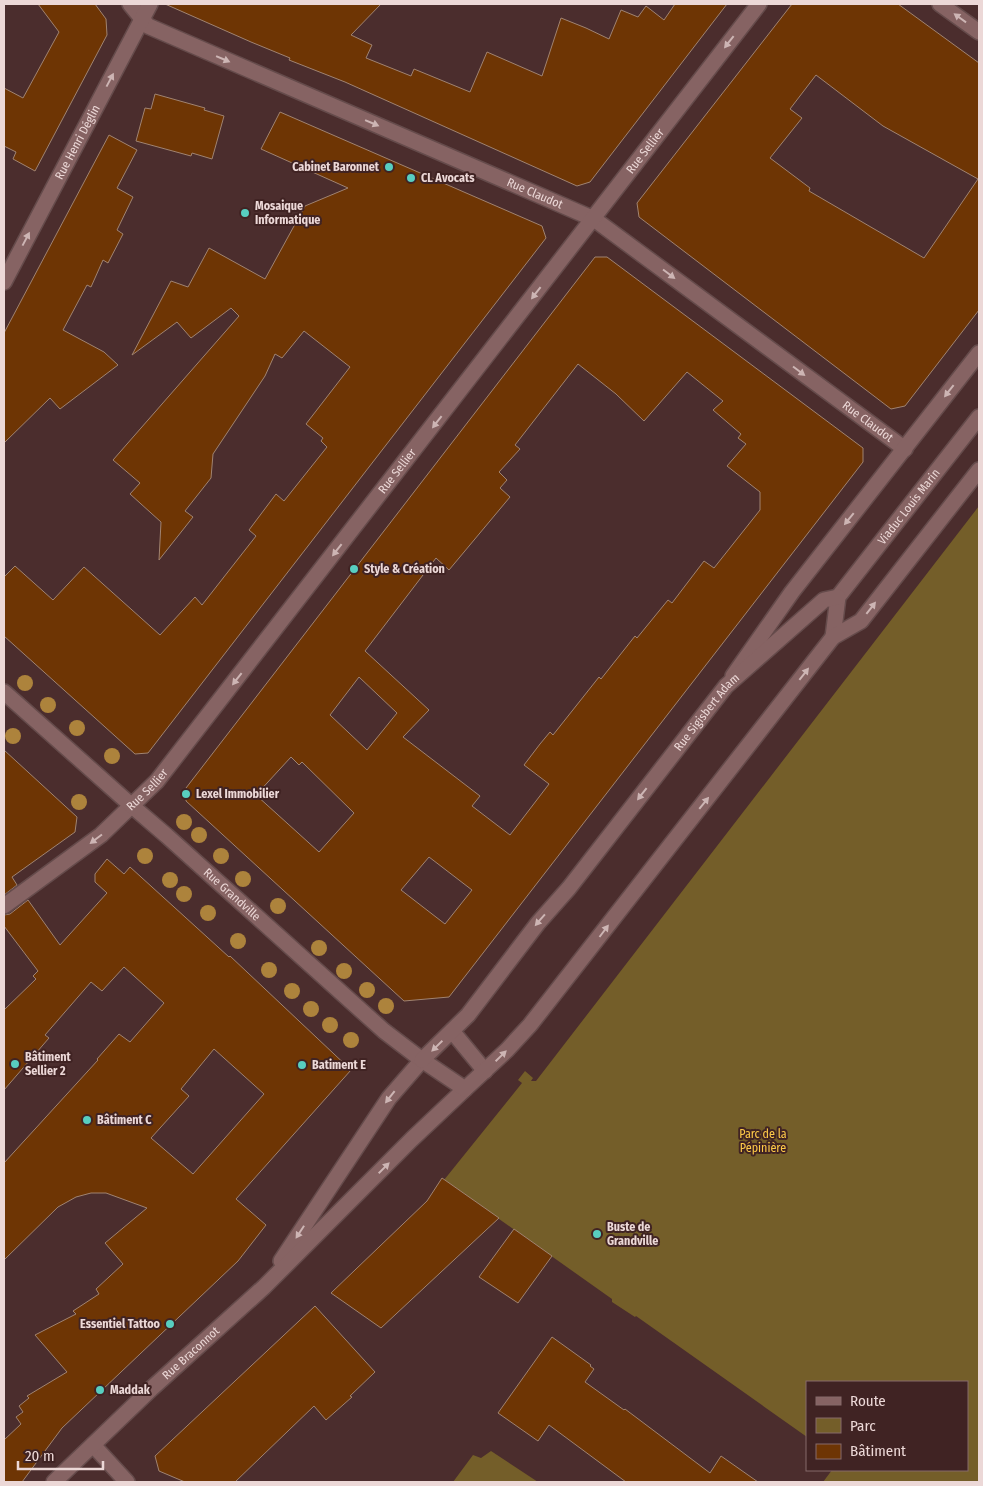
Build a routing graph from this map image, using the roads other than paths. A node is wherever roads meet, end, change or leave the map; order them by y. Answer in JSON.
{"nodes":[{"id":1,"x":130,"y":4,"type":"edge"},
{"id":2,"x":150,"y":4,"type":"edge"},
{"id":3,"x":759,"y":4,"type":"edge"},
{"id":4,"x":940,"y":4,"type":"edge"},
{"id":5,"x":142,"y":19,"type":"junction"},
{"id":6,"x":979,"y":32,"type":"edge"},
{"id":7,"x":594,"y":219,"type":"junction"},
{"id":8,"x":4,"y":282,"type":"edge"},
{"id":9,"x":979,"y":353,"type":"edge"},
{"id":10,"x":979,"y":417,"type":"edge"},
{"id":11,"x":904,"y":449,"type":"junction"},
{"id":12,"x":979,"y":470,"type":"edge"},
{"id":13,"x":838,"y":597,"type":"junction"},
{"id":14,"x":833,"y":637,"type":"junction"},
{"id":15,"x":726,"y":686,"type":"junction"},
{"id":16,"x":4,"y":692,"type":"edge"},
{"id":17,"x":132,"y":806,"type":"junction"},
{"id":18,"x":4,"y":906,"type":"edge"},
{"id":19,"x":452,"y":1031,"type":"junction"},
{"id":20,"x":422,"y":1060,"type":"junction"},
{"id":21,"x":484,"y":1071,"type":"junction"},
{"id":22,"x":465,"y":1089,"type":"junction"},
{"id":23,"x":264,"y":1287,"type":"junction"},
{"id":24,"x":93,"y":1445,"type":"junction"},
{"id":25,"x":54,"y":1482,"type":"edge"},
{"id":26,"x":126,"y":1482,"type":"edge"}],
"edges":[{"from":1,"to":5,"type":"street","name":"Rue Claudot"},
{"from":2,"to":5,"type":"street","name":"Rue Henri Déglin"},
{"from":3,"to":7,"type":"street","name":"Rue Sellier","one_way":true},
{"from":6,"to":4,"type":"street","one_way":true},
{"from":5,"to":7,"type":"street","name":"Rue Claudot","one_way":true},
{"from":8,"to":5,"type":"street","name":"Rue Henri Déglin","one_way":true},
{"from":7,"to":11,"type":"street","name":"Rue Claudot","one_way":true},
{"from":7,"to":17,"type":"street","name":"Rue Sellier","one_way":true},
{"from":9,"to":11,"type":"street","name":"Rue Sigisbert Adam","one_way":true},
{"from":10,"to":13,"type":"street","name":"Viaduc Louis Marin"},
{"from":11,"to":15,"type":"street","name":"Rue Sigisbert Adam","one_way":true},
{"from":14,"to":12,"type":"street","one_way":true},
{"from":13,"to":14,"type":"street"},
{"from":13,"to":15,"type":"street","name":"Viaduc Louis Marin"},
{"from":21,"to":14,"type":"street","one_way":true},
{"from":15,"to":19,"type":"street","name":"Rue Sigisbert Adam","one_way":true},
{"from":16,"to":17,"type":"street","name":"Rue Grandville"},
{"from":17,"to":18,"type":"street","name":"Rue Sellier","one_way":true},
{"from":17,"to":20,"type":"street","name":"Rue Grandville"},
{"from":19,"to":20,"type":"street","name":"Rue Sigisbert Adam","one_way":true},
{"from":19,"to":21,"type":"street"},
{"from":20,"to":22,"type":"street","name":"Rue Grandville"},
{"from":20,"to":23,"type":"street","name":"Rue Braconnot","one_way":true},
{"from":21,"to":22,"type":"street"},
{"from":23,"to":22,"type":"street","name":"Rue Braconnot","one_way":true},
{"from":23,"to":24,"type":"street","name":"Rue Braconnot"},
{"from":24,"to":25,"type":"street","name":"Rue Braconnot"},
{"from":24,"to":26,"type":"street"}]}
